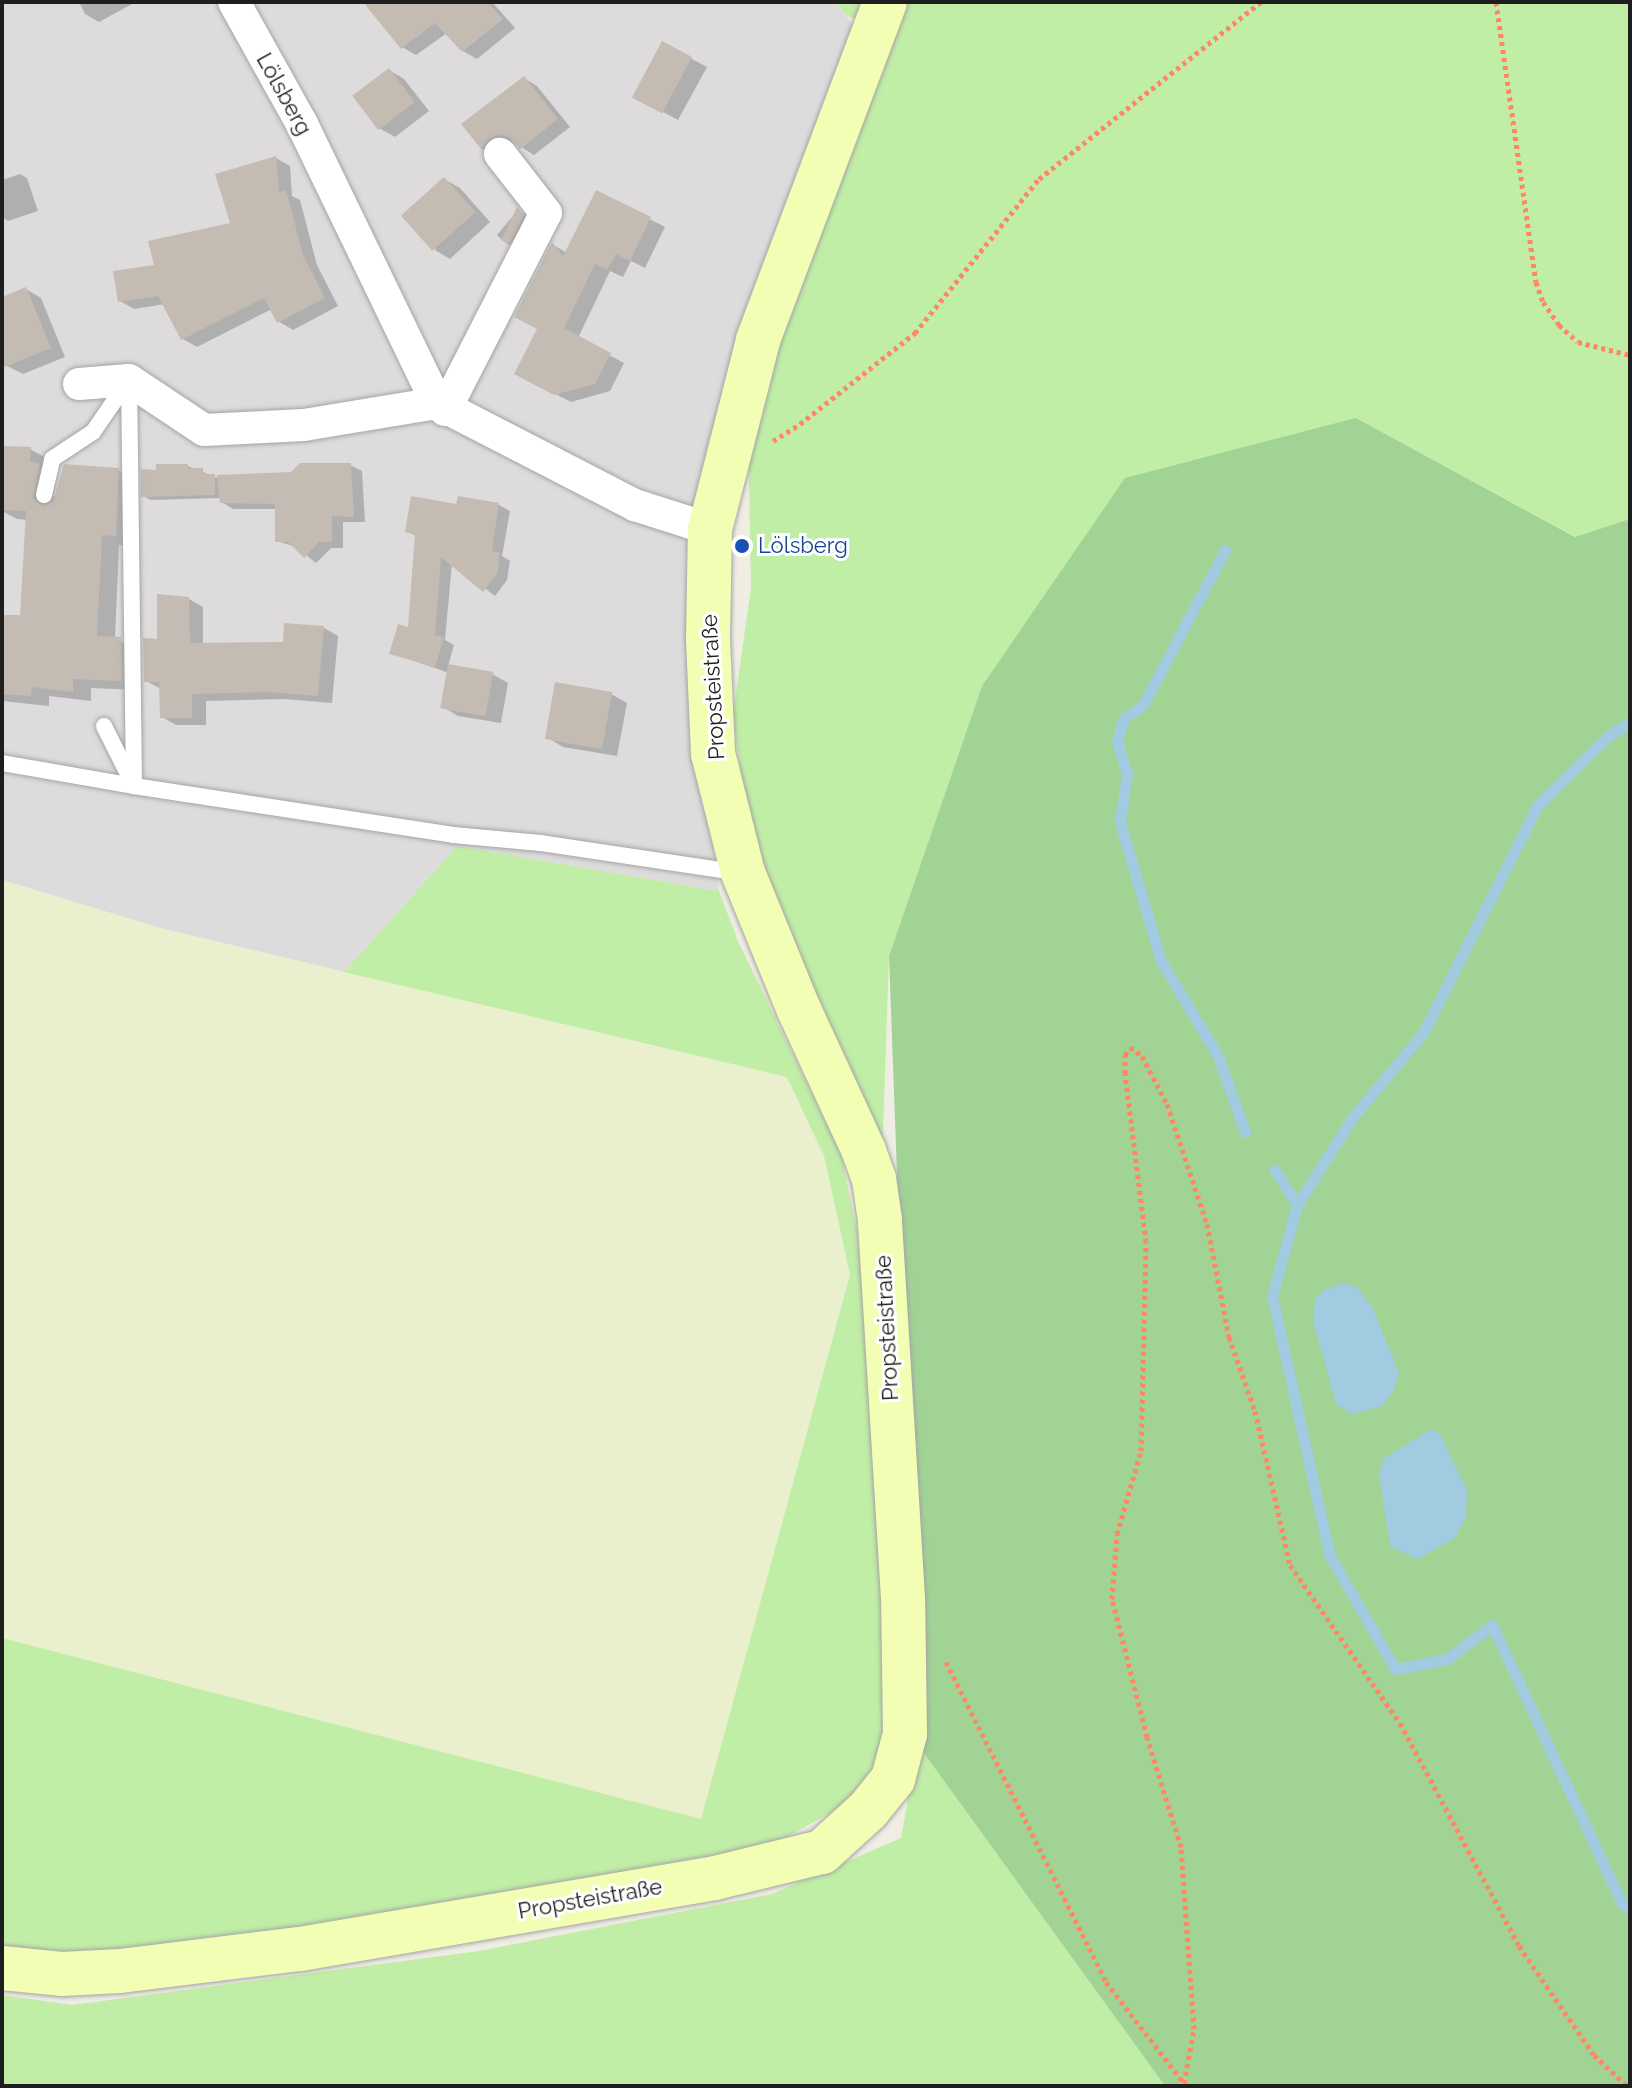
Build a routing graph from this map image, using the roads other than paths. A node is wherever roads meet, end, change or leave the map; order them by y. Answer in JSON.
{"nodes":[{"id":1,"x":234,"y":2,"type":"edge"},
{"id":2,"x":885,"y":2,"type":"edge"},
{"id":3,"x":500,"y":154,"type":"dead end"},
{"id":4,"x":129,"y":380,"type":"junction"},
{"id":5,"x":79,"y":384,"type":"dead end"},
{"id":6,"x":441,"y":406,"type":"junction"},
{"id":7,"x":44,"y":495,"type":"dead end"},
{"id":8,"x":710,"y":529,"type":"junction"},
{"id":9,"x":104,"y":726,"type":"dead end"},
{"id":10,"x":2,"y":763,"type":"edge"},
{"id":11,"x":134,"y":786,"type":"junction"},
{"id":12,"x":743,"y":873,"type":"junction"},
{"id":13,"x":2,"y":1968,"type":"edge"}],
"edges":[{"from":1,"to":6,"type":"street","name":"Lölsberg"},
{"from":2,"to":8,"type":"street","name":"Propsteistraße"},
{"from":3,"to":6,"type":"street"},
{"from":4,"to":5,"type":"street"},
{"from":4,"to":6,"type":"street"},
{"from":4,"to":7,"type":"lane"},
{"from":4,"to":11,"type":"lane"},
{"from":6,"to":8,"type":"street"},
{"from":8,"to":12,"type":"street","name":"Propsteistraße"},
{"from":9,"to":11,"type":"lane"},
{"from":10,"to":11,"type":"lane"},
{"from":11,"to":12,"type":"lane"},
{"from":12,"to":13,"type":"street","name":"Propsteistraße"}]}
